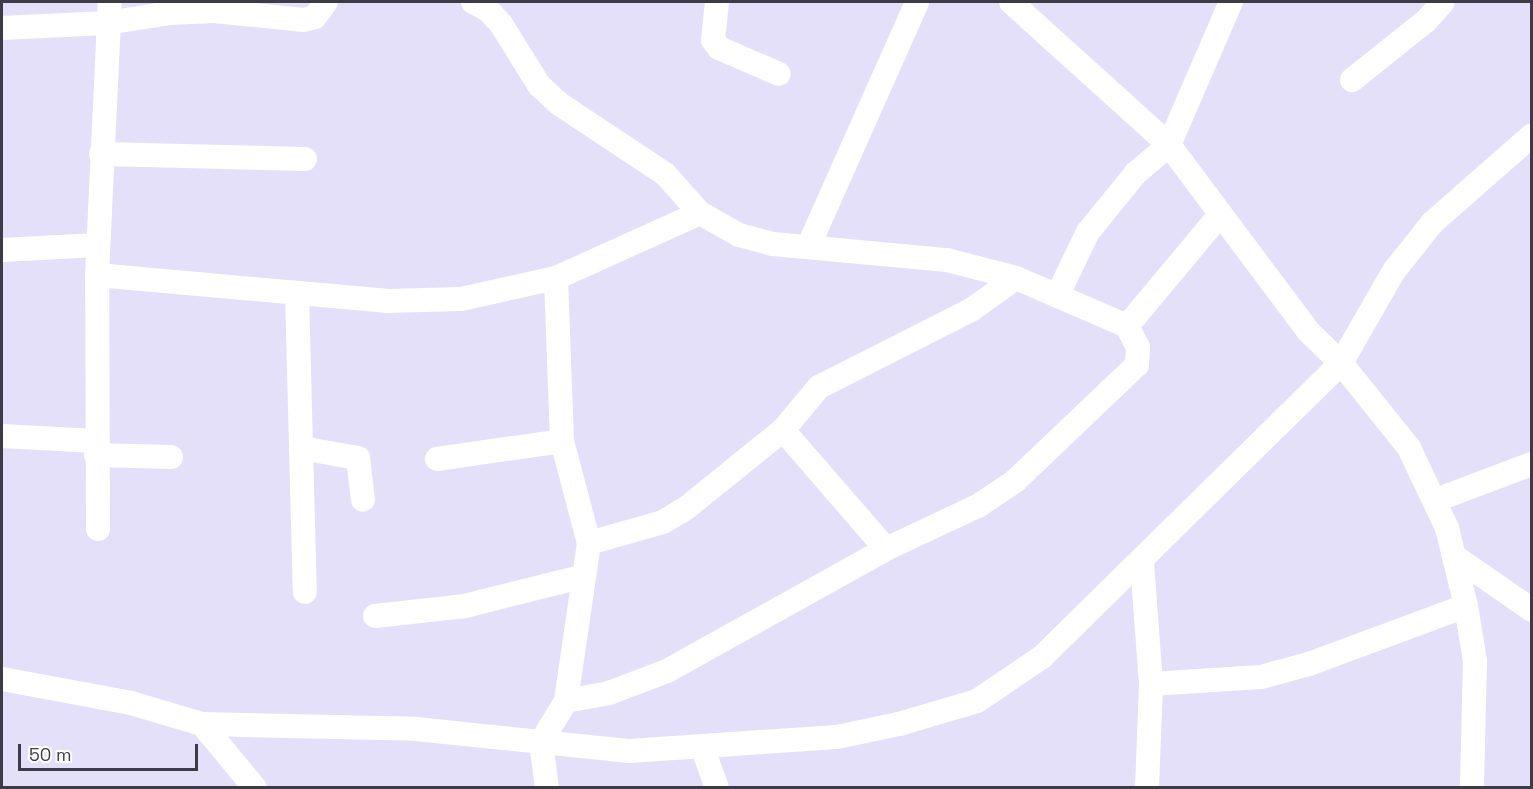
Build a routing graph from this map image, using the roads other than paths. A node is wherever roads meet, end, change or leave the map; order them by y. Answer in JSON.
{"nodes":[{"id":1,"x":326,"y":2,"type":"edge"},
{"id":2,"x":473,"y":2,"type":"edge"},
{"id":3,"x":717,"y":2,"type":"edge"},
{"id":4,"x":917,"y":2,"type":"edge"},
{"id":5,"x":1011,"y":2,"type":"edge"},
{"id":6,"x":1231,"y":2,"type":"edge"},
{"id":7,"x":1443,"y":2,"type":"edge"},
{"id":8,"x":108,"y":12,"type":"edge"},
{"id":9,"x":2,"y":28,"type":"edge"},
{"id":10,"x":779,"y":74,"type":"dead end"},
{"id":11,"x":1352,"y":80,"type":"dead end"},
{"id":12,"x":1532,"y":135,"type":"edge"},
{"id":13,"x":1169,"y":145,"type":"junction"},
{"id":14,"x":101,"y":154,"type":"junction"},
{"id":15,"x":305,"y":159,"type":"dead end"},
{"id":16,"x":700,"y":213,"type":"junction"},
{"id":17,"x":1219,"y":216,"type":"junction"},
{"id":18,"x":98,"y":245,"type":"junction"},
{"id":19,"x":809,"y":245,"type":"junction"},
{"id":20,"x":2,"y":250,"type":"edge"},
{"id":21,"x":97,"y":275,"type":"junction"},
{"id":22,"x":556,"y":278,"type":"junction"},
{"id":23,"x":1016,"y":278,"type":"junction"},
{"id":24,"x":297,"y":294,"type":"junction"},
{"id":25,"x":1057,"y":296,"type":"junction"},
{"id":26,"x":1127,"y":326,"type":"junction"},
{"id":27,"x":1341,"y":363,"type":"junction"},
{"id":28,"x":783,"y":430,"type":"junction"},
{"id":29,"x":2,"y":436,"type":"edge"},
{"id":30,"x":562,"y":441,"type":"junction"},
{"id":31,"x":96,"y":448,"type":"junction"},
{"id":32,"x":302,"y":448,"type":"junction"},
{"id":33,"x":171,"y":457,"type":"dead end"},
{"id":34,"x":437,"y":459,"type":"dead end"},
{"id":35,"x":1532,"y":464,"type":"edge"},
{"id":36,"x":363,"y":500,"type":"dead end"},
{"id":37,"x":1436,"y":500,"type":"junction"},
{"id":38,"x":98,"y":529,"type":"dead end"},
{"id":39,"x":590,"y":543,"type":"junction"},
{"id":40,"x":886,"y":549,"type":"junction"},
{"id":41,"x":1454,"y":556,"type":"junction"},
{"id":42,"x":1142,"y":562,"type":"junction"},
{"id":43,"x":585,"y":576,"type":"junction"},
{"id":44,"x":306,"y":592,"type":"dead end"},
{"id":45,"x":1466,"y":606,"type":"junction"},
{"id":46,"x":1532,"y":610,"type":"edge"},
{"id":47,"x":375,"y":616,"type":"dead end"},
{"id":48,"x":2,"y":679,"type":"edge"},
{"id":49,"x":1151,"y":684,"type":"junction"},
{"id":50,"x":566,"y":701,"type":"junction"},
{"id":51,"x":202,"y":724,"type":"junction"},
{"id":52,"x":541,"y":742,"type":"junction"},
{"id":53,"x":703,"y":749,"type":"junction"},
{"id":54,"x":255,"y":788,"type":"edge"},
{"id":55,"x":547,"y":788,"type":"edge"},
{"id":56,"x":717,"y":788,"type":"edge"},
{"id":57,"x":1147,"y":788,"type":"edge"},
{"id":58,"x":1472,"y":788,"type":"edge"}],
"edges":[{"from":1,"to":8,"type":"street"},
{"from":2,"to":16,"type":"street"},
{"from":3,"to":10,"type":"street"},
{"from":4,"to":19,"type":"street"},
{"from":5,"to":13,"type":"street"},
{"from":6,"to":13,"type":"street"},
{"from":7,"to":11,"type":"street"},
{"from":8,"to":9,"type":"street"},
{"from":8,"to":14,"type":"street"},
{"from":12,"to":27,"type":"street"},
{"from":13,"to":17,"type":"street"},
{"from":13,"to":25,"type":"street"},
{"from":14,"to":15,"type":"street"},
{"from":14,"to":18,"type":"street"},
{"from":16,"to":19,"type":"street"},
{"from":16,"to":22,"type":"street"},
{"from":17,"to":26,"type":"street"},
{"from":17,"to":27,"type":"street"},
{"from":18,"to":20,"type":"street"},
{"from":18,"to":21,"type":"street"},
{"from":19,"to":23,"type":"street"},
{"from":21,"to":24,"type":"street"},
{"from":21,"to":31,"type":"street"},
{"from":22,"to":24,"type":"street"},
{"from":22,"to":30,"type":"street"},
{"from":23,"to":25,"type":"street"},
{"from":23,"to":28,"type":"street"},
{"from":24,"to":32,"type":"street"},
{"from":25,"to":26,"type":"street"},
{"from":26,"to":40,"type":"street"},
{"from":27,"to":37,"type":"street"},
{"from":27,"to":42,"type":"street"},
{"from":28,"to":39,"type":"street"},
{"from":28,"to":40,"type":"street"},
{"from":29,"to":31,"type":"street"},
{"from":30,"to":34,"type":"street"},
{"from":30,"to":39,"type":"street"},
{"from":31,"to":33,"type":"street"},
{"from":31,"to":38,"type":"street"},
{"from":32,"to":36,"type":"street"},
{"from":32,"to":44,"type":"street"},
{"from":35,"to":37,"type":"street"},
{"from":37,"to":41,"type":"street"},
{"from":39,"to":43,"type":"street"},
{"from":40,"to":50,"type":"street"},
{"from":41,"to":45,"type":"street"},
{"from":41,"to":46,"type":"street"},
{"from":42,"to":49,"type":"street"},
{"from":42,"to":53,"type":"street"},
{"from":43,"to":47,"type":"street"},
{"from":43,"to":50,"type":"street"},
{"from":45,"to":49,"type":"street"},
{"from":45,"to":58,"type":"street"},
{"from":48,"to":51,"type":"street"},
{"from":49,"to":57,"type":"street"},
{"from":50,"to":52,"type":"street"},
{"from":51,"to":52,"type":"street"},
{"from":51,"to":54,"type":"street"},
{"from":52,"to":53,"type":"street"},
{"from":52,"to":55,"type":"street"},
{"from":53,"to":56,"type":"street"}]}
